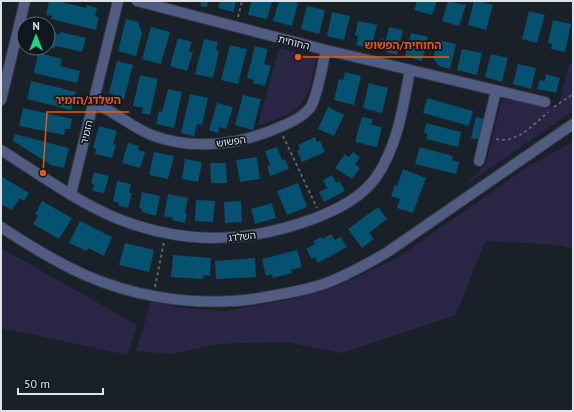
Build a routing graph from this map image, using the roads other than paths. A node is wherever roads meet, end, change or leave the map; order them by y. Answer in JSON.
{"nodes":[{"id":1,"x":25,"y":1,"type":"edge"},
{"id":2,"x":118,"y":1,"type":"edge"},
{"id":3,"x":138,"y":1,"type":"edge"},
{"id":4,"x":326,"y":50,"type":"junction"},
{"id":5,"x":410,"y":70,"type":"junction"},
{"id":6,"x":496,"y":91,"type":"junction"},
{"id":7,"x":1,"y":100,"type":"edge"},
{"id":8,"x":545,"y":102,"type":"dead end"},
{"id":9,"x":93,"y":103,"type":"junction"},
{"id":10,"x":571,"y":126,"type":"edge"},
{"id":11,"x":1,"y":150,"type":"edge"},
{"id":12,"x":479,"y":161,"type":"dead end"},
{"id":13,"x":71,"y":194,"type":"junction"},
{"id":14,"x":1,"y":227,"type":"edge"}],
"edges":[{"from":1,"to":7,"type":"street"},
{"from":2,"to":9,"type":"street","name":"הזמיר"},
{"from":3,"to":4,"type":"street","name":"החוחית"},
{"from":4,"to":5,"type":"street","name":"החוחית"},
{"from":4,"to":9,"type":"street","name":"הפשוש"},
{"from":5,"to":6,"type":"street","name":"החוחית"},
{"from":5,"to":13,"type":"street","name":"השלדג"},
{"from":6,"to":8,"type":"street","name":"החוחית"},
{"from":6,"to":12,"type":"street"},
{"from":9,"to":13,"type":"street","name":"הזמיר"},
{"from":10,"to":14,"type":"street"},
{"from":11,"to":13,"type":"street","name":"השלדג"}]}
